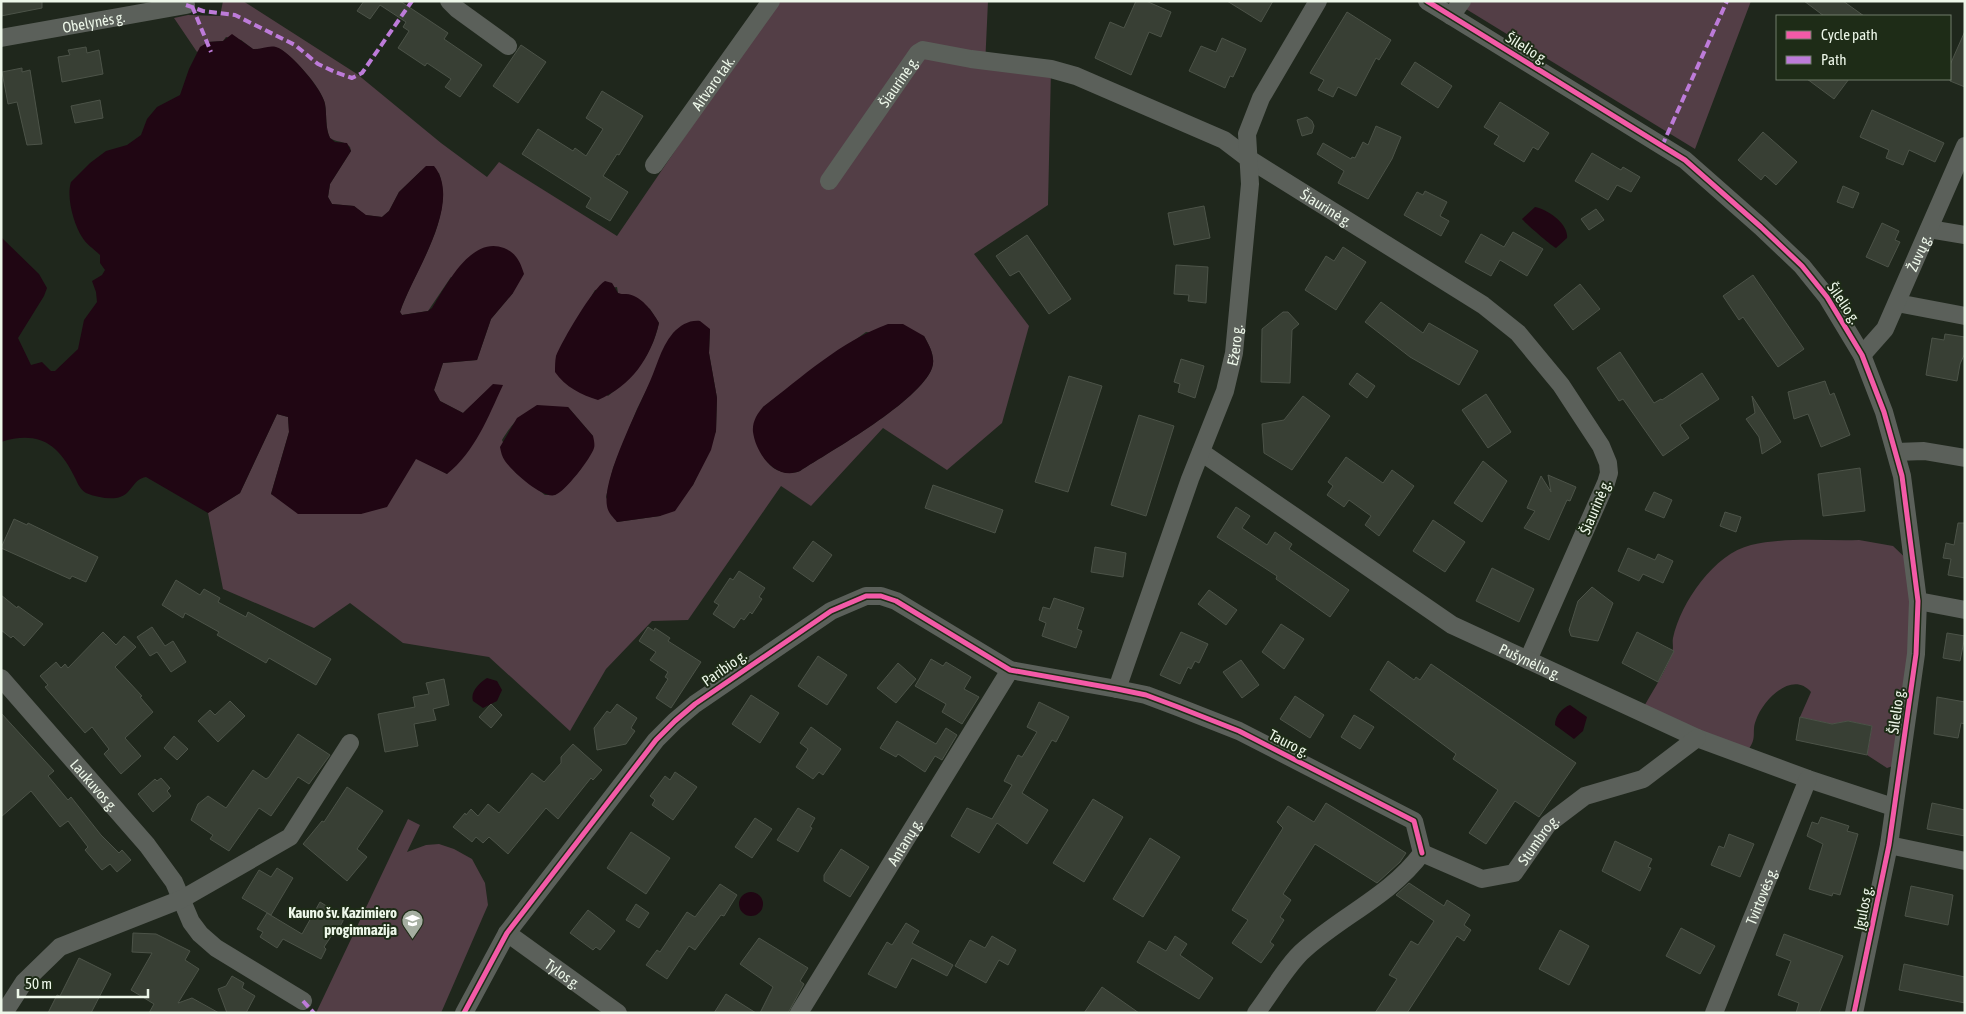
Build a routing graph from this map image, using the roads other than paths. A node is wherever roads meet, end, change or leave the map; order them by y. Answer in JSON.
{"nodes":[{"id":1,"x":450,"y":1,"type":"edge"},
{"id":2,"x":771,"y":1,"type":"edge"},
{"id":3,"x":1318,"y":1,"type":"edge"},
{"id":4,"x":1426,"y":1,"type":"edge"},
{"id":5,"x":1462,"y":1,"type":"edge"},
{"id":6,"x":186,"y":5,"type":"dead end"},
{"id":7,"x":1451,"y":16,"type":"junction"},
{"id":8,"x":1,"y":38,"type":"edge"},
{"id":9,"x":508,"y":46,"type":"dead end"},
{"id":10,"x":1965,"y":146,"type":"edge"},
{"id":11,"x":1249,"y":159,"type":"junction"},
{"id":12,"x":654,"y":165,"type":"dead end"},
{"id":13,"x":829,"y":181,"type":"dead end"},
{"id":14,"x":1929,"y":228,"type":"junction"},
{"id":15,"x":1965,"y":235,"type":"edge"},
{"id":16,"x":1898,"y":303,"type":"junction"},
{"id":17,"x":1965,"y":316,"type":"edge"},
{"id":18,"x":1862,"y":355,"type":"junction"},
{"id":19,"x":1201,"y":452,"type":"junction"},
{"id":20,"x":1896,"y":452,"type":"junction"},
{"id":21,"x":1965,"y":458,"type":"edge"},
{"id":22,"x":1918,"y":601,"type":"junction"},
{"id":23,"x":1965,"y":610,"type":"edge"},
{"id":24,"x":1528,"y":660,"type":"junction"},
{"id":25,"x":1010,"y":670,"type":"junction"},
{"id":26,"x":1,"y":678,"type":"edge"},
{"id":27,"x":1117,"y":689,"type":"junction"},
{"id":28,"x":1697,"y":738,"type":"junction"},
{"id":29,"x":350,"y":743,"type":"dead end"},
{"id":30,"x":1808,"y":779,"type":"junction"},
{"id":31,"x":1893,"y":807,"type":"junction"},
{"id":32,"x":1889,"y":845,"type":"junction"},
{"id":33,"x":1422,"y":853,"type":"junction"},
{"id":34,"x":1965,"y":861,"type":"edge"},
{"id":35,"x":182,"y":899,"type":"junction"},
{"id":36,"x":507,"y":933,"type":"junction"},
{"id":37,"x":303,"y":1000,"type":"dead end"},
{"id":38,"x":4,"y":1013,"type":"edge"},
{"id":39,"x":464,"y":1013,"type":"edge"},
{"id":40,"x":618,"y":1013,"type":"edge"},
{"id":41,"x":800,"y":1013,"type":"edge"},
{"id":42,"x":1256,"y":1013,"type":"edge"},
{"id":43,"x":1714,"y":1013,"type":"edge"},
{"id":44,"x":1854,"y":1013,"type":"edge"}],
"edges":[{"from":1,"to":9,"type":"street"},
{"from":2,"to":12,"type":"street","name":"Aitvaro tak."},
{"from":3,"to":11,"type":"street","name":"Ežero g."},
{"from":4,"to":7,"type":"street","name":"Šilelio g."},
{"from":5,"to":7,"type":"street"},
{"from":6,"to":8,"type":"street","name":"Obelynės g."},
{"from":7,"to":18,"type":"street","name":"Šilelio g."},
{"from":10,"to":14,"type":"street","name":"Žuvų g."},
{"from":11,"to":13,"type":"street","name":"Šiaurinė g."},
{"from":11,"to":19,"type":"street","name":"Ežero g."},
{"from":11,"to":24,"type":"street","name":"Šiaurinė g."},
{"from":14,"to":15,"type":"street"},
{"from":14,"to":16,"type":"street","name":"Žuvų g."},
{"from":16,"to":17,"type":"street"},
{"from":16,"to":18,"type":"street","name":"Žuvų g."},
{"from":18,"to":20,"type":"street","name":"Šilelio g."},
{"from":19,"to":24,"type":"street","name":"Pušynėlio g."},
{"from":19,"to":27,"type":"street","name":"Ežero g."},
{"from":20,"to":21,"type":"street"},
{"from":20,"to":22,"type":"street","name":"Šilelio g."},
{"from":22,"to":23,"type":"street"},
{"from":22,"to":31,"type":"street","name":"Šilelio g."},
{"from":24,"to":28,"type":"street","name":"Pušynėlio g."},
{"from":25,"to":27,"type":"street","name":"Paribio g."},
{"from":25,"to":36,"type":"street","name":"Paribio g."},
{"from":25,"to":41,"type":"street","name":"Antanų g."},
{"from":26,"to":35,"type":"street","name":"Laukuvos g."},
{"from":27,"to":33,"type":"street","name":"Tauro g."},
{"from":28,"to":30,"type":"street","name":"Pušynėlio g."},
{"from":28,"to":33,"type":"street","name":"Stumbro g."},
{"from":29,"to":35,"type":"street"},
{"from":30,"to":31,"type":"street","name":"Pušynėlio g."},
{"from":30,"to":43,"type":"street","name":"Tvirtovės g."},
{"from":31,"to":32,"type":"street","name":"Įgulos g."},
{"from":32,"to":34,"type":"street"},
{"from":32,"to":44,"type":"street","name":"Įgulos g."},
{"from":33,"to":42,"type":"street"},
{"from":35,"to":37,"type":"street","name":"Laukuvos g."},
{"from":35,"to":38,"type":"street"},
{"from":36,"to":39,"type":"street","name":"Paribio g."},
{"from":36,"to":40,"type":"street","name":"Tylos g."}]}
